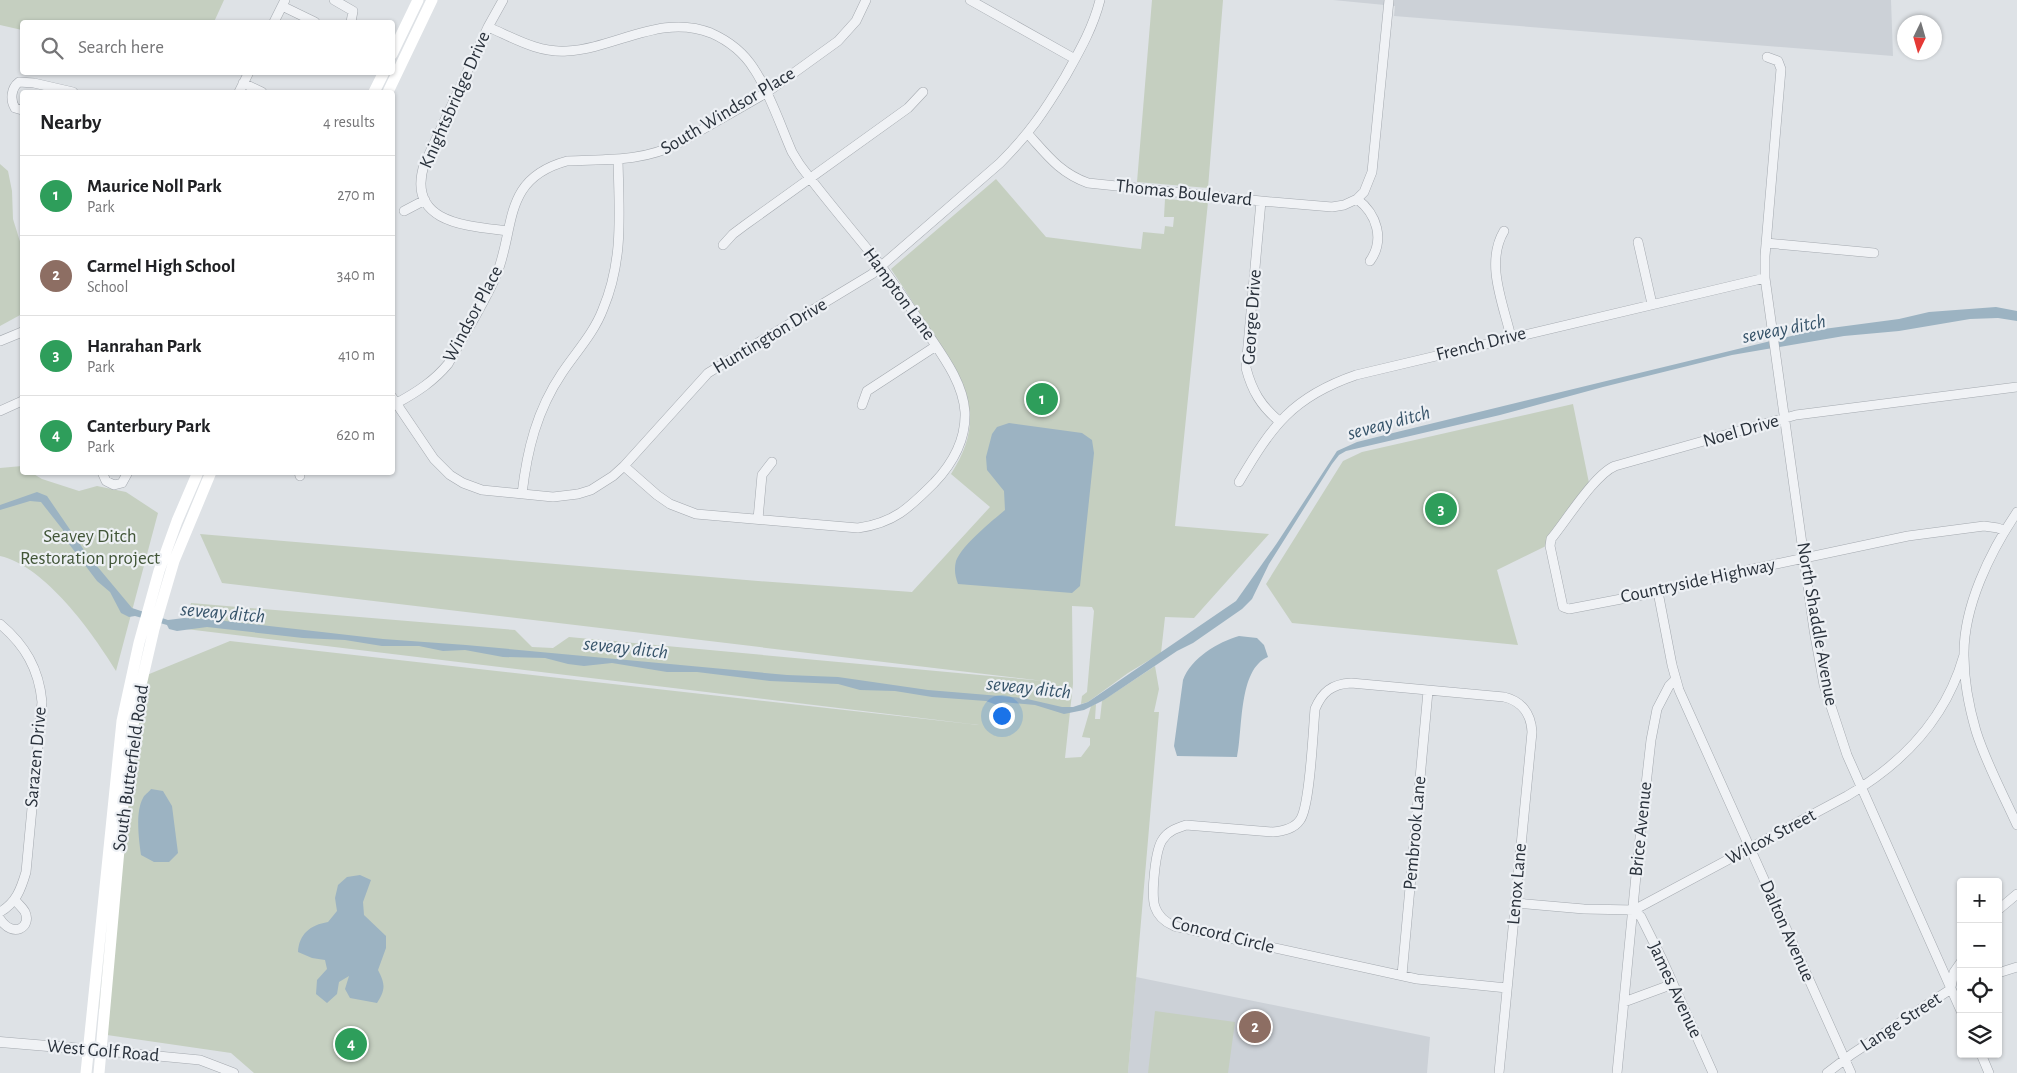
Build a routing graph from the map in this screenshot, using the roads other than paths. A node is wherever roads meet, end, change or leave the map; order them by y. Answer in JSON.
{"nodes":[{"id":1,"x":334,"y":0,"type":"edge"},
{"id":2,"x":418,"y":0,"type":"edge"},
{"id":3,"x":432,"y":0,"type":"edge"},
{"id":4,"x":503,"y":0,"type":"edge"},
{"id":5,"x":866,"y":0,"type":"edge"},
{"id":6,"x":970,"y":0,"type":"edge"},
{"id":7,"x":1100,"y":0,"type":"edge"},
{"id":8,"x":1389,"y":0,"type":"edge"},
{"id":9,"x":283,"y":3,"type":"edge"},
{"id":10,"x":275,"y":20,"type":"edge"},
{"id":11,"x":312,"y":20,"type":"edge"},
{"id":12,"x":351,"y":20,"type":"edge"},
{"id":13,"x":488,"y":27,"type":"junction"},
{"id":14,"x":395,"y":48,"type":"edge"},
{"id":15,"x":1767,"y":57,"type":"dead end"},
{"id":16,"x":1075,"y":59,"type":"junction"},
{"id":17,"x":247,"y":75,"type":"edge"},
{"id":18,"x":382,"y":75,"type":"edge"},
{"id":19,"x":243,"y":83,"type":"junction"},
{"id":20,"x":64,"y":90,"type":"edge"},
{"id":21,"x":240,"y":90,"type":"edge"},
{"id":22,"x":258,"y":90,"type":"edge"},
{"id":23,"x":375,"y":90,"type":"edge"},
{"id":24,"x":389,"y":90,"type":"edge"},
{"id":25,"x":923,"y":92,"type":"dead end"},
{"id":26,"x":766,"y":93,"type":"junction"},
{"id":27,"x":20,"y":109,"type":"edge"},
{"id":28,"x":1028,"y":134,"type":"junction"},
{"id":29,"x":618,"y":159,"type":"junction"},
{"id":30,"x":810,"y":178,"type":"junction"},
{"id":31,"x":1357,"y":199,"type":"junction"},
{"id":32,"x":425,"y":200,"type":"junction"},
{"id":33,"x":1261,"y":201,"type":"junction"},
{"id":34,"x":404,"y":211,"type":"dead end"},
{"id":35,"x":508,"y":231,"type":"junction"},
{"id":36,"x":1504,"y":231,"type":"dead end"},
{"id":37,"x":1638,"y":242,"type":"dead end"},
{"id":38,"x":1766,"y":243,"type":"junction"},
{"id":39,"x":723,"y":245,"type":"dead end"},
{"id":40,"x":1874,"y":253,"type":"dead end"},
{"id":41,"x":1370,"y":261,"type":"dead end"},
{"id":42,"x":881,"y":267,"type":"junction"},
{"id":43,"x":1765,"y":278,"type":"junction"},
{"id":44,"x":1652,"y":304,"type":"junction"},
{"id":45,"x":20,"y":333,"type":"edge"},
{"id":46,"x":1511,"y":337,"type":"junction"},
{"id":47,"x":0,"y":341,"type":"edge"},
{"id":48,"x":936,"y":346,"type":"junction"},
{"id":49,"x":2017,"y":387,"type":"edge"},
{"id":50,"x":395,"y":400,"type":"edge"},
{"id":51,"x":20,"y":402,"type":"edge"},
{"id":52,"x":862,"y":406,"type":"dead end"},
{"id":53,"x":0,"y":411,"type":"edge"},
{"id":54,"x":1784,"y":419,"type":"junction"},
{"id":55,"x":1279,"y":421,"type":"junction"},
{"id":56,"x":772,"y":462,"type":"dead end"},
{"id":57,"x":624,"y":466,"type":"junction"},
{"id":58,"x":103,"y":475,"type":"edge"},
{"id":59,"x":126,"y":475,"type":"edge"},
{"id":60,"x":197,"y":475,"type":"edge"},
{"id":61,"x":209,"y":475,"type":"edge"},
{"id":62,"x":1239,"y":482,"type":"dead end"},
{"id":63,"x":522,"y":494,"type":"junction"},
{"id":64,"x":2016,"y":517,"type":"edge"},
{"id":65,"x":758,"y":520,"type":"junction"},
{"id":66,"x":2005,"y":531,"type":"junction"},
{"id":67,"x":1804,"y":558,"type":"junction"},
{"id":68,"x":1559,"y":590,"type":"joint"},
{"id":69,"x":1658,"y":592,"type":"junction"},
{"id":70,"x":151,"y":618,"type":"junction"},
{"id":71,"x":0,"y":624,"type":"edge"},
{"id":72,"x":1964,"y":656,"type":"junction"},
{"id":73,"x":1676,"y":679,"type":"junction"},
{"id":74,"x":1428,"y":691,"type":"junction"},
{"id":75,"x":1516,"y":702,"type":"joint"},
{"id":76,"x":1861,"y":788,"type":"junction"},
{"id":77,"x":2017,"y":825,"type":"edge"},
{"id":78,"x":1750,"y":847,"type":"junction"},
{"id":79,"x":2017,"y":894,"type":"edge"},
{"id":80,"x":15,"y":900,"type":"junction"},
{"id":81,"x":1516,"y":903,"type":"junction"},
{"id":82,"x":2002,"y":907,"type":"edge"},
{"id":83,"x":1634,"y":910,"type":"junction"},
{"id":84,"x":0,"y":912,"type":"edge"},
{"id":85,"x":0,"y":919,"type":"edge"},
{"id":86,"x":2017,"y":967,"type":"edge"},
{"id":87,"x":1957,"y":968,"type":"edge"},
{"id":88,"x":2002,"y":972,"type":"edge"},
{"id":89,"x":1402,"y":975,"type":"junction"},
{"id":90,"x":1673,"y":984,"type":"junction"},
{"id":91,"x":1507,"y":988,"type":"junction"},
{"id":92,"x":1957,"y":989,"type":"edge"},
{"id":93,"x":1951,"y":990,"type":"junction"},
{"id":94,"x":1624,"y":1002,"type":"junction"},
{"id":95,"x":1957,"y":1003,"type":"edge"},
{"id":96,"x":0,"y":1042,"type":"edge"},
{"id":97,"x":95,"y":1050,"type":"junction"},
{"id":98,"x":1983,"y":1058,"type":"edge"},
{"id":99,"x":1845,"y":1060,"type":"junction"},
{"id":100,"x":86,"y":1073,"type":"edge"},
{"id":101,"x":99,"y":1073,"type":"edge"},
{"id":102,"x":234,"y":1073,"type":"edge"},
{"id":103,"x":1499,"y":1073,"type":"edge"},
{"id":104,"x":1617,"y":1073,"type":"edge"},
{"id":105,"x":1713,"y":1073,"type":"edge"},
{"id":106,"x":1828,"y":1073,"type":"edge"},
{"id":107,"x":1851,"y":1073,"type":"edge"},
{"id":108,"x":1989,"y":1073,"type":"edge"}],
"edges":[{"from":1,"to":12,"type":"street"},
{"from":2,"to":14,"type":"main road"},
{"from":3,"to":24,"type":"main road"},
{"from":4,"to":13,"type":"street","name":"Knightsbridge Drive"},
{"from":5,"to":26,"type":"street","name":"South Windsor Place"},
{"from":6,"to":16,"type":"street"},
{"from":7,"to":16,"type":"street","name":"Huntington Drive"},
{"from":8,"to":31,"type":"street"},
{"from":9,"to":10,"type":"street"},
{"from":9,"to":11,"type":"street"},
{"from":13,"to":26,"type":"street","name":"Hampton Lane"},
{"from":13,"to":32,"type":"street","name":"Knightsbridge Drive"},
{"from":15,"to":38,"type":"street","name":"North Shaddle Avenue"},
{"from":16,"to":28,"type":"street","name":"Huntington Drive"},
{"from":17,"to":19,"type":"street"},
{"from":18,"to":23,"type":"main road"},
{"from":19,"to":21,"type":"street"},
{"from":19,"to":22,"type":"street"},
{"from":20,"to":27,"type":"street"},
{"from":25,"to":30,"type":"street"},
{"from":26,"to":29,"type":"street","name":"South Windsor Place"},
{"from":26,"to":30,"type":"street","name":"Hampton Lane"},
{"from":28,"to":33,"type":"street","name":"Thomas Boulevard"},
{"from":28,"to":42,"type":"street","name":"Huntington Drive"},
{"from":29,"to":35,"type":"street","name":"South Windsor Place"},
{"from":29,"to":63,"type":"street"},
{"from":30,"to":39,"type":"street"},
{"from":30,"to":42,"type":"street","name":"Hampton Lane"},
{"from":31,"to":33,"type":"street","name":"Thomas Boulevard"},
{"from":31,"to":41,"type":"street"},
{"from":32,"to":34,"type":"street"},
{"from":32,"to":35,"type":"street"},
{"from":33,"to":55,"type":"street","name":"George Drive"},
{"from":35,"to":50,"type":"street","name":"Windsor Place"},
{"from":36,"to":46,"type":"street"},
{"from":37,"to":44,"type":"street"},
{"from":38,"to":40,"type":"street"},
{"from":38,"to":43,"type":"street","name":"North Shaddle Avenue"},
{"from":42,"to":48,"type":"street","name":"Hampton Lane"},
{"from":42,"to":57,"type":"street","name":"Huntington Drive"},
{"from":43,"to":44,"type":"street","name":"French Drive"},
{"from":43,"to":54,"type":"street","name":"North Shaddle Avenue"},
{"from":44,"to":46,"type":"street","name":"French Drive"},
{"from":45,"to":47,"type":"street"},
{"from":46,"to":55,"type":"street","name":"French Drive"},
{"from":48,"to":52,"type":"street"},
{"from":48,"to":65,"type":"street","name":"Hampton Lane"},
{"from":49,"to":54,"type":"street","name":"Noel Drive"},
{"from":50,"to":63,"type":"street","name":"Huntington Drive"},
{"from":51,"to":53,"type":"street"},
{"from":54,"to":67,"type":"street","name":"North Shaddle Avenue"},
{"from":54,"to":68,"type":"street","name":"Noel Drive"},
{"from":55,"to":62,"type":"street","name":"French Drive"},
{"from":56,"to":65,"type":"street"},
{"from":57,"to":63,"type":"street","name":"Huntington Drive"},
{"from":57,"to":65,"type":"street","name":"Hampton Lane"},
{"from":58,"to":59,"type":"street"},
{"from":60,"to":70,"type":"main road","name":"South Butterfield Road"},
{"from":61,"to":70,"type":"main road","name":"South Butterfield Road"},
{"from":64,"to":66,"type":"street"},
{"from":66,"to":67,"type":"street","name":"Countryside Highway"},
{"from":66,"to":72,"type":"street"},
{"from":67,"to":69,"type":"street","name":"Countryside Highway"},
{"from":67,"to":76,"type":"street","name":"North Shaddle Avenue"},
{"from":68,"to":69,"type":"street","name":"Countryside Highway"},
{"from":69,"to":73,"type":"street"},
{"from":70,"to":97,"type":"main road","name":"South Butterfield Road"},
{"from":71,"to":80,"type":"street","name":"Sarazen Drive"},
{"from":72,"to":76,"type":"street","name":"Wilcox Street"},
{"from":72,"to":77,"type":"street"},
{"from":73,"to":78,"type":"street","name":"Dalton Avenue"},
{"from":73,"to":83,"type":"street","name":"Brice Avenue"},
{"from":74,"to":75,"type":"street","name":"Concord Circle"},
{"from":74,"to":89,"type":"street","name":"Pembrook Lane"},
{"from":74,"to":89,"type":"street","name":"Concord Circle"},
{"from":75,"to":81,"type":"street","name":"Lenox Lane"},
{"from":76,"to":78,"type":"street","name":"Wilcox Street"},
{"from":76,"to":93,"type":"street","name":"North Shaddle Avenue"},
{"from":78,"to":83,"type":"street","name":"Wilcox Street"},
{"from":78,"to":99,"type":"street","name":"Dalton Avenue"},
{"from":79,"to":82,"type":"street"},
{"from":80,"to":84,"type":"street","name":"Sarazen Drive"},
{"from":80,"to":85,"type":"street"},
{"from":81,"to":83,"type":"street","name":"Wilcox Street"},
{"from":81,"to":91,"type":"street","name":"Lenox Lane"},
{"from":83,"to":90,"type":"street","name":"James Avenue"},
{"from":83,"to":94,"type":"street","name":"Brice Avenue"},
{"from":86,"to":88,"type":"street"},
{"from":87,"to":93,"type":"street","name":"Lange Street"},
{"from":89,"to":91,"type":"street","name":"Concord Circle"},
{"from":90,"to":94,"type":"street"},
{"from":90,"to":105,"type":"street","name":"James Avenue"},
{"from":91,"to":103,"type":"street","name":"Lenox Lane"},
{"from":92,"to":93,"type":"street"},
{"from":93,"to":95,"type":"street","name":"North Shaddle Avenue"},
{"from":93,"to":99,"type":"street","name":"Lange Street"},
{"from":94,"to":104,"type":"street","name":"Brice Avenue"},
{"from":96,"to":97,"type":"street","name":"West Golf Road"},
{"from":97,"to":100,"type":"main road","name":"South Butterfield Road"},
{"from":97,"to":101,"type":"main road","name":"South Butterfield Road"},
{"from":97,"to":102,"type":"street","name":"West Golf Road"},
{"from":98,"to":108,"type":"street"},
{"from":99,"to":106,"type":"street","name":"Lange Street"},
{"from":99,"to":107,"type":"street","name":"Dalton Avenue"}]}
